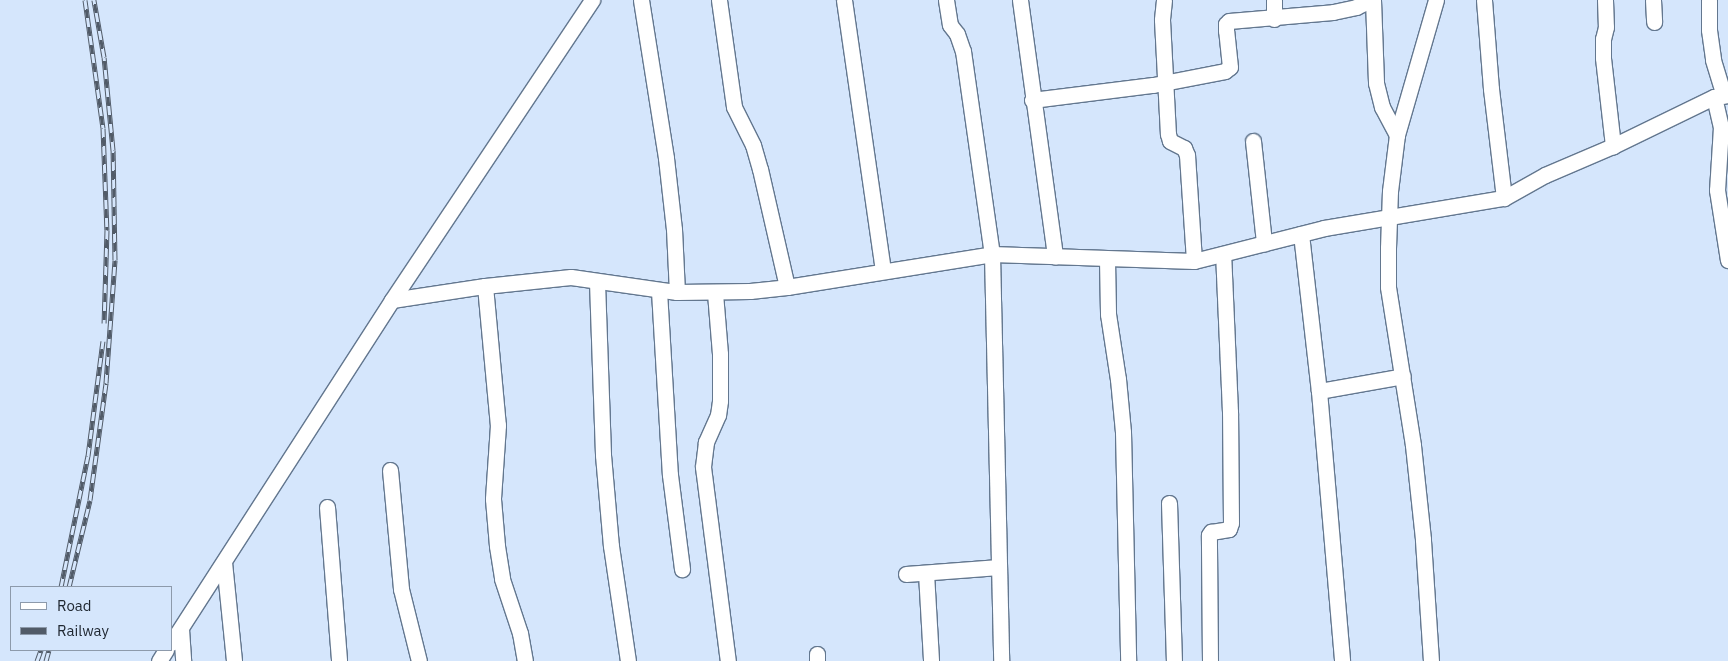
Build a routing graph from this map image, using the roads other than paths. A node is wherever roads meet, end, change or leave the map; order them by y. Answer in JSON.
{"nodes":[{"id":1,"x":592,"y":0,"type":"edge"},
{"id":2,"x":641,"y":0,"type":"edge"},
{"id":3,"x":719,"y":0,"type":"edge"},
{"id":4,"x":844,"y":0,"type":"edge"},
{"id":5,"x":946,"y":0,"type":"edge"},
{"id":6,"x":1020,"y":0,"type":"edge"},
{"id":7,"x":1164,"y":0,"type":"edge"},
{"id":8,"x":1274,"y":0,"type":"edge"},
{"id":9,"x":1372,"y":0,"type":"edge"},
{"id":10,"x":1436,"y":0,"type":"edge"},
{"id":11,"x":1484,"y":0,"type":"edge"},
{"id":12,"x":1605,"y":0,"type":"edge"},
{"id":13,"x":1653,"y":0,"type":"edge"},
{"id":14,"x":1709,"y":0,"type":"edge"},
{"id":15,"x":1356,"y":3,"type":"edge"},
{"id":16,"x":1274,"y":18,"type":"junction"},
{"id":17,"x":1654,"y":22,"type":"dead end"},
{"id":18,"x":1165,"y":82,"type":"junction"},
{"id":19,"x":1722,"y":96,"type":"edge"},
{"id":20,"x":1032,"y":100,"type":"junction"},
{"id":21,"x":1397,"y":135,"type":"junction"},
{"id":22,"x":1253,"y":140,"type":"dead end"},
{"id":23,"x":1613,"y":146,"type":"junction"},
{"id":24,"x":1504,"y":198,"type":"junction"},
{"id":25,"x":1389,"y":216,"type":"junction"},
{"id":26,"x":1301,"y":234,"type":"junction"},
{"id":27,"x":1264,"y":242,"type":"junction"},
{"id":28,"x":992,"y":254,"type":"junction"},
{"id":29,"x":1223,"y":254,"type":"junction"},
{"id":30,"x":1055,"y":257,"type":"junction"},
{"id":31,"x":1107,"y":260,"type":"junction"},
{"id":32,"x":1728,"y":260,"type":"edge"},
{"id":33,"x":1194,"y":262,"type":"junction"},
{"id":34,"x":883,"y":270,"type":"junction"},
{"id":35,"x":597,"y":282,"type":"junction"},
{"id":36,"x":485,"y":286,"type":"junction"},
{"id":37,"x":787,"y":287,"type":"junction"},
{"id":38,"x":659,"y":291,"type":"junction"},
{"id":39,"x":677,"y":292,"type":"junction"},
{"id":40,"x":716,"y":293,"type":"junction"},
{"id":41,"x":392,"y":300,"type":"junction"},
{"id":42,"x":1403,"y":376,"type":"junction"},
{"id":43,"x":1319,"y":391,"type":"junction"},
{"id":44,"x":390,"y":470,"type":"dead end"},
{"id":45,"x":1169,"y":503,"type":"dead end"},
{"id":46,"x":327,"y":507,"type":"dead end"},
{"id":47,"x":224,"y":562,"type":"junction"},
{"id":48,"x":999,"y":567,"type":"junction"},
{"id":49,"x":682,"y":569,"type":"dead end"},
{"id":50,"x":926,"y":573,"type":"junction"},
{"id":51,"x":906,"y":574,"type":"dead end"},
{"id":52,"x":180,"y":629,"type":"junction"},
{"id":53,"x":172,"y":641,"type":"edge"},
{"id":54,"x":183,"y":661,"type":"edge"},
{"id":55,"x":234,"y":661,"type":"edge"},
{"id":56,"x":339,"y":661,"type":"edge"},
{"id":57,"x":418,"y":661,"type":"edge"},
{"id":58,"x":525,"y":661,"type":"edge"},
{"id":59,"x":628,"y":661,"type":"edge"},
{"id":60,"x":728,"y":661,"type":"edge"},
{"id":61,"x":931,"y":661,"type":"edge"},
{"id":62,"x":1001,"y":661,"type":"edge"},
{"id":63,"x":1128,"y":661,"type":"edge"},
{"id":64,"x":1174,"y":661,"type":"edge"},
{"id":65,"x":1210,"y":661,"type":"edge"},
{"id":66,"x":1342,"y":661,"type":"edge"},
{"id":67,"x":1431,"y":661,"type":"edge"}],
"edges":[{"from":1,"to":41,"type":"street"},
{"from":2,"to":39,"type":"street"},
{"from":3,"to":37,"type":"street"},
{"from":4,"to":34,"type":"street"},
{"from":5,"to":28,"type":"street"},
{"from":6,"to":20,"type":"street"},
{"from":7,"to":18,"type":"street"},
{"from":8,"to":16,"type":"street"},
{"from":9,"to":15,"type":"street"},
{"from":9,"to":21,"type":"street"},
{"from":10,"to":21,"type":"street"},
{"from":11,"to":24,"type":"street"},
{"from":12,"to":23,"type":"street"},
{"from":13,"to":17,"type":"street"},
{"from":14,"to":19,"type":"street"},
{"from":15,"to":16,"type":"street"},
{"from":16,"to":18,"type":"street"},
{"from":18,"to":20,"type":"street"},
{"from":18,"to":33,"type":"street"},
{"from":19,"to":23,"type":"street"},
{"from":19,"to":32,"type":"street"},
{"from":20,"to":30,"type":"street"},
{"from":21,"to":25,"type":"street"},
{"from":22,"to":27,"type":"street"},
{"from":23,"to":24,"type":"street"},
{"from":24,"to":25,"type":"street"},
{"from":25,"to":26,"type":"street"},
{"from":25,"to":42,"type":"street"},
{"from":26,"to":27,"type":"street"},
{"from":26,"to":43,"type":"street"},
{"from":27,"to":29,"type":"street"},
{"from":28,"to":30,"type":"street"},
{"from":28,"to":34,"type":"street"},
{"from":28,"to":48,"type":"street"},
{"from":29,"to":33,"type":"street"},
{"from":29,"to":65,"type":"street"},
{"from":30,"to":31,"type":"street"},
{"from":31,"to":33,"type":"street"},
{"from":31,"to":63,"type":"street"},
{"from":34,"to":37,"type":"street"},
{"from":35,"to":36,"type":"street"},
{"from":35,"to":38,"type":"street"},
{"from":35,"to":59,"type":"street"},
{"from":36,"to":41,"type":"street"},
{"from":36,"to":58,"type":"street"},
{"from":37,"to":40,"type":"street"},
{"from":38,"to":39,"type":"street"},
{"from":38,"to":49,"type":"street"},
{"from":39,"to":40,"type":"street"},
{"from":40,"to":60,"type":"street"},
{"from":41,"to":47,"type":"street"},
{"from":42,"to":43,"type":"street"},
{"from":42,"to":67,"type":"street"},
{"from":43,"to":66,"type":"street"},
{"from":44,"to":57,"type":"street"},
{"from":45,"to":64,"type":"street"},
{"from":46,"to":56,"type":"street"},
{"from":47,"to":52,"type":"street"},
{"from":47,"to":55,"type":"street"},
{"from":48,"to":50,"type":"street"},
{"from":48,"to":62,"type":"street"},
{"from":50,"to":51,"type":"street"},
{"from":50,"to":61,"type":"street"},
{"from":52,"to":53,"type":"street"},
{"from":52,"to":54,"type":"street"}]}
